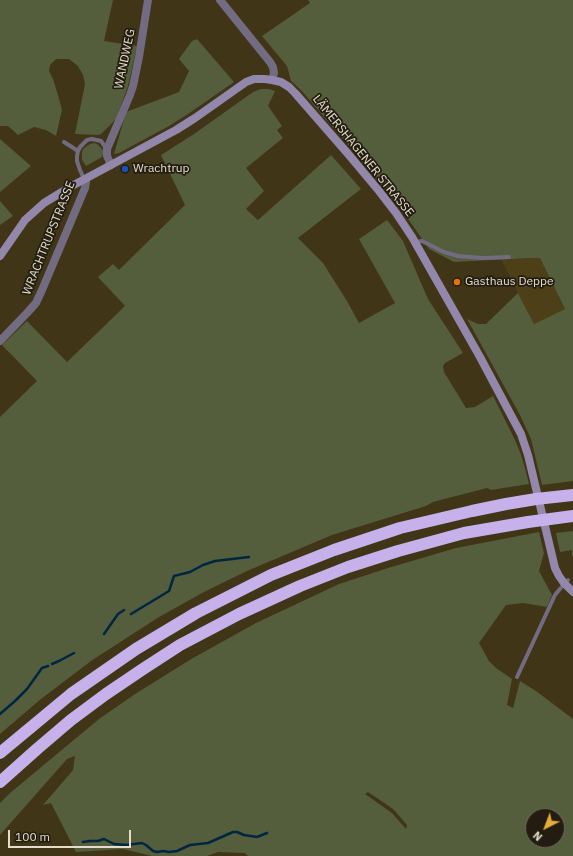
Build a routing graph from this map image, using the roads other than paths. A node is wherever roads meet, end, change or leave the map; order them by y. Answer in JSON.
{"nodes":[{"id":1,"x":148,"y":0,"type":"edge"},
{"id":2,"x":220,"y":0,"type":"edge"},
{"id":3,"x":272,"y":80,"type":"junction"},
{"id":4,"x":64,"y":142,"type":"dead end"},
{"id":5,"x":107,"y":148,"type":"junction"},
{"id":6,"x":78,"y":151,"type":"junction"},
{"id":7,"x":111,"y":165,"type":"junction"},
{"id":8,"x":85,"y":179,"type":"junction"},
{"id":9,"x":415,"y":242,"type":"junction"},
{"id":10,"x":0,"y":256,"type":"edge"},
{"id":11,"x":509,"y":257,"type":"dead end"},
{"id":12,"x":0,"y":341,"type":"edge"},
{"id":13,"x":573,"y":495,"type":"edge"},
{"id":14,"x":573,"y":516,"type":"edge"},
{"id":15,"x":566,"y":581,"type":"junction"},
{"id":16,"x":573,"y":592,"type":"edge"},
{"id":17,"x":517,"y":677,"type":"dead end"},
{"id":18,"x":0,"y":753,"type":"edge"},
{"id":19,"x":0,"y":782,"type":"edge"}],
"edges":[{"from":1,"to":5,"type":"street","name":"WANDWEG"},
{"from":2,"to":3,"type":"street"},
{"from":3,"to":7,"type":"main road","name":"LÄMERSHAGENER STRASSE"},
{"from":3,"to":9,"type":"main road","name":"LÄMERSHAGENER STRASSE"},
{"from":4,"to":6,"type":"lane"},
{"from":5,"to":6,"type":"lane"},
{"from":5,"to":7,"type":"street"},
{"from":6,"to":8,"type":"lane"},
{"from":7,"to":8,"type":"main road","name":"LÄMERSHAGENER STRASSE"},
{"from":8,"to":10,"type":"main road","name":"LÄMERSHAGENER STRASSE"},
{"from":8,"to":12,"type":"street","name":"WRACHTRUPSTRASSE"},
{"from":9,"to":11,"type":"lane"},
{"from":9,"to":15,"type":"main road","name":"LÄMERSHAGENER STRASSE"},
{"from":13,"to":18,"type":"highway"},
{"from":14,"to":19,"type":"highway"},
{"from":15,"to":16,"type":"main road","name":"LÄMERSHAGENER STRASSE"},
{"from":15,"to":17,"type":"lane"}]}
